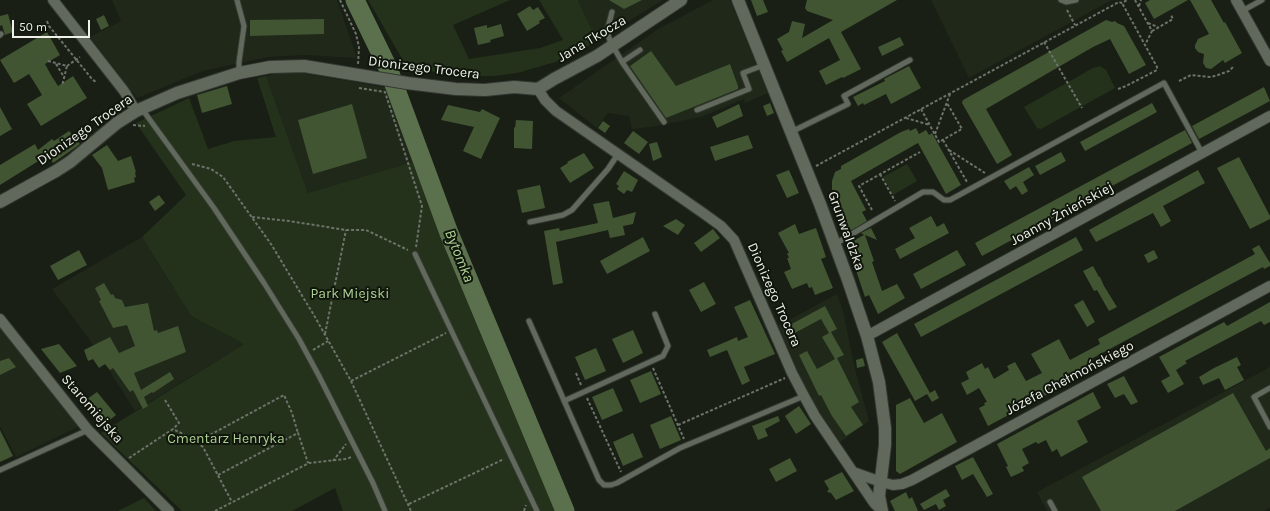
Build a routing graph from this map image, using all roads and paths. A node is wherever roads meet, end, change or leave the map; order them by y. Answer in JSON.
{"nodes":[{"id":1,"x":52,"y":0,"type":"edge"},
{"id":2,"x":238,"y":0,"type":"edge"},
{"id":3,"x":340,"y":0,"type":"edge"},
{"id":4,"x":681,"y":0,"type":"edge"},
{"id":5,"x":738,"y":0,"type":"edge"},
{"id":6,"x":1061,"y":0,"type":"edge"},
{"id":7,"x":1076,"y":0,"type":"edge"},
{"id":8,"x":1127,"y":0,"type":"edge"},
{"id":9,"x":1135,"y":0,"type":"edge"},
{"id":10,"x":1141,"y":0,"type":"edge"},
{"id":11,"x":1236,"y":0,"type":"edge"},
{"id":12,"x":1262,"y":0,"type":"edge"},
{"id":13,"x":1122,"y":3,"type":"junction"},
{"id":14,"x":1065,"y":6,"type":"dead end"},
{"id":15,"x":1139,"y":7,"type":"junction"},
{"id":16,"x":1242,"y":11,"type":"junction"},
{"id":17,"x":612,"y":12,"type":"dead end"},
{"id":18,"x":1171,"y":15,"type":"dead end"},
{"id":19,"x":47,"y":21,"type":"dead end"},
{"id":20,"x":1147,"y":23,"type":"junction"},
{"id":21,"x":1075,"y":25,"type":"junction"},
{"id":22,"x":1158,"y":27,"type":"junction"},
{"id":23,"x":1152,"y":31,"type":"junction"},
{"id":24,"x":1044,"y":42,"type":"junction"},
{"id":25,"x":1145,"y":45,"type":"junction"},
{"id":26,"x":613,"y":46,"type":"junction"},
{"id":27,"x":640,"y":50,"type":"dead end"},
{"id":28,"x":80,"y":57,"type":"dead end"},
{"id":29,"x":76,"y":60,"type":"junction"},
{"id":30,"x":910,"y":60,"type":"dead end"},
{"id":31,"x":48,"y":61,"type":"dead end"},
{"id":32,"x":1270,"y":61,"type":"edge"},
{"id":33,"x":622,"y":62,"type":"junction"},
{"id":34,"x":55,"y":63,"type":"junction"},
{"id":35,"x":764,"y":65,"type":"junction"},
{"id":36,"x":67,"y":66,"type":"junction"},
{"id":37,"x":1234,"y":66,"type":"dead end"},
{"id":38,"x":239,"y":73,"type":"junction"},
{"id":39,"x":358,"y":75,"type":"junction"},
{"id":40,"x":64,"y":78,"type":"junction"},
{"id":41,"x":1179,"y":81,"type":"dead end"},
{"id":42,"x":96,"y":83,"type":"dead end"},
{"id":43,"x":62,"y":86,"type":"dead end"},
{"id":44,"x":360,"y":88,"type":"dead end"},
{"id":45,"x":1118,"y":88,"type":"dead end"},
{"id":46,"x":538,"y":89,"type":"junction"},
{"id":47,"x":950,"y":93,"type":"junction"},
{"id":48,"x":947,"y":102,"type":"junction"},
{"id":49,"x":1082,"y":108,"type":"dead end"},
{"id":50,"x":139,"y":109,"type":"junction"},
{"id":51,"x":921,"y":109,"type":"junction"},
{"id":52,"x":697,"y":110,"type":"dead end"},
{"id":53,"x":1270,"y":116,"type":"edge"},
{"id":54,"x":905,"y":118,"type":"junction"},
{"id":55,"x":664,"y":122,"type":"dead end"},
{"id":56,"x":128,"y":123,"type":"dead end"},
{"id":57,"x":930,"y":125,"type":"junction"},
{"id":58,"x":156,"y":128,"type":"junction"},
{"id":59,"x":791,"y":132,"type":"junction"},
{"id":60,"x":935,"y":134,"type":"junction"},
{"id":61,"x":943,"y":140,"type":"junction"},
{"id":62,"x":948,"y":149,"type":"junction"},
{"id":63,"x":920,"y":152,"type":"dead end"},
{"id":64,"x":618,"y":154,"type":"junction"},
{"id":65,"x":1202,"y":154,"type":"junction"},
{"id":66,"x":188,"y":163,"type":"dead end"},
{"id":67,"x":813,"y":168,"type":"dead end"},
{"id":68,"x":985,"y":173,"type":"dead end"},
{"id":69,"x":880,"y":174,"type":"junction"},
{"id":70,"x":967,"y":183,"type":"dead end"},
{"id":71,"x":0,"y":202,"type":"edge"},
{"id":72,"x":898,"y":207,"type":"junction"},
{"id":73,"x":872,"y":210,"type":"dead end"},
{"id":74,"x":252,"y":217,"type":"junction"},
{"id":75,"x":530,"y":222,"type":"dead end"},
{"id":76,"x":346,"y":230,"type":"junction"},
{"id":77,"x":835,"y":244,"type":"junction"},
{"id":78,"x":415,"y":254,"type":"junction"},
{"id":79,"x":1270,"y":286,"type":"edge"},
{"id":80,"x":655,"y":314,"type":"dead end"},
{"id":81,"x":0,"y":319,"type":"edge"},
{"id":82,"x":529,"y":322,"type":"dead end"},
{"id":83,"x":450,"y":331,"type":"junction"},
{"id":84,"x":325,"y":334,"type":"junction"},
{"id":85,"x":867,"y":336,"type":"junction"},
{"id":86,"x":329,"y":341,"type":"junction"},
{"id":87,"x":310,"y":352,"type":"dead end"},
{"id":88,"x":651,"y":362,"type":"junction"},
{"id":89,"x":576,"y":373,"type":"dead end"},
{"id":90,"x":788,"y":377,"type":"dead end"},
{"id":91,"x":351,"y":381,"type":"junction"},
{"id":92,"x":1270,"y":388,"type":"edge"},
{"id":93,"x":584,"y":392,"type":"junction"},
{"id":94,"x":804,"y":396,"type":"junction"},
{"id":95,"x":165,"y":400,"type":"dead end"},
{"id":96,"x":564,"y":401,"type":"junction"},
{"id":97,"x":678,"y":425,"type":"junction"},
{"id":98,"x":1270,"y":427,"type":"edge"},
{"id":99,"x":173,"y":429,"type":"junction"},
{"id":100,"x":88,"y":430,"type":"junction"},
{"id":101,"x":298,"y":433,"type":"junction"},
{"id":102,"x":351,"y":440,"type":"junction"},
{"id":103,"x":197,"y":442,"type":"junction"},
{"id":104,"x":687,"y":445,"type":"junction"},
{"id":105,"x":358,"y":454,"type":"junction"},
{"id":106,"x":510,"y":456,"type":"junction"},
{"id":107,"x":333,"y":461,"type":"junction"},
{"id":108,"x":308,"y":463,"type":"junction"},
{"id":109,"x":123,"y":465,"type":"junction"},
{"id":110,"x":0,"y":470,"type":"edge"},
{"id":111,"x":854,"y":472,"type":"junction"},
{"id":112,"x":218,"y":475,"type":"junction"},
{"id":113,"x":624,"y":479,"type":"junction"},
{"id":114,"x":881,"y":482,"type":"junction"},
{"id":115,"x":232,"y":502,"type":"junction"},
{"id":116,"x":1050,"y":502,"type":"dead end"},
{"id":117,"x":408,"y":504,"type":"junction"},
{"id":118,"x":169,"y":511,"type":"edge"},
{"id":119,"x":215,"y":511,"type":"edge"},
{"id":120,"x":384,"y":511,"type":"edge"},
{"id":121,"x":411,"y":511,"type":"edge"},
{"id":122,"x":537,"y":511,"type":"edge"},
{"id":123,"x":882,"y":511,"type":"edge"},
{"id":124,"x":1055,"y":511,"type":"edge"}],
"edges":[{"from":1,"to":50,"type":"street"},
{"from":2,"to":38,"type":"lane"},
{"from":3,"to":39,"type":"path"},
{"from":4,"to":26,"type":"street","name":"Jana Tkocza"},
{"from":5,"to":35,"type":"street","name":"Grunwaldzka"},
{"from":6,"to":7,"type":"lane"},
{"from":8,"to":13,"type":"path"},
{"from":9,"to":15,"type":"path"},
{"from":10,"to":15,"type":"path"},
{"from":11,"to":16,"type":"street"},
{"from":12,"to":16,"type":"lane"},
{"from":13,"to":21,"type":"path"},
{"from":13,"to":25,"type":"path"},
{"from":14,"to":21,"type":"path"},
{"from":15,"to":20,"type":"path"},
{"from":16,"to":32,"type":"street"},
{"from":17,"to":26,"type":"lane"},
{"from":18,"to":22,"type":"path"},
{"from":19,"to":29,"type":"path"},
{"from":20,"to":22,"type":"path"},
{"from":20,"to":23,"type":"path"},
{"from":21,"to":24,"type":"path"},
{"from":22,"to":23,"type":"path"},
{"from":23,"to":25,"type":"path"},
{"from":24,"to":47,"type":"path"},
{"from":24,"to":49,"type":"path"},
{"from":25,"to":45,"type":"path"},
{"from":26,"to":33,"type":"lane"},
{"from":26,"to":46,"type":"street","name":"Jana Tkocza"},
{"from":27,"to":33,"type":"lane"},
{"from":28,"to":29,"type":"path"},
{"from":29,"to":36,"type":"path"},
{"from":29,"to":42,"type":"path"},
{"from":30,"to":59,"type":"lane"},
{"from":31,"to":34,"type":"path"},
{"from":33,"to":55,"type":"lane"},
{"from":34,"to":36,"type":"path"},
{"from":34,"to":40,"type":"path"},
{"from":35,"to":52,"type":"lane"},
{"from":35,"to":59,"type":"street","name":"Grunwaldzka"},
{"from":36,"to":40,"type":"path"},
{"from":37,"to":41,"type":"path"},
{"from":38,"to":39,"type":"street","name":"Dionizego Trocera"},
{"from":38,"to":50,"type":"street","name":"Dionizego Trocera"},
{"from":39,"to":46,"type":"street","name":"Dionizego Trocera"},
{"from":40,"to":43,"type":"path"},
{"from":44,"to":78,"type":"path"},
{"from":46,"to":64,"type":"street","name":"Dionizego Trocera"},
{"from":47,"to":48,"type":"path"},
{"from":47,"to":51,"type":"path"},
{"from":48,"to":60,"type":"path"},
{"from":48,"to":61,"type":"path"},
{"from":50,"to":58,"type":"lane"},
{"from":50,"to":71,"type":"street","name":"Dionizego Trocera"},
{"from":51,"to":54,"type":"path"},
{"from":51,"to":57,"type":"path"},
{"from":53,"to":65,"type":"street","name":"Joanny Żnieńskiej"},
{"from":54,"to":57,"type":"path"},
{"from":54,"to":67,"type":"path"},
{"from":56,"to":58,"type":"path"},
{"from":57,"to":60,"type":"path"},
{"from":58,"to":102,"type":"lane"},
{"from":59,"to":77,"type":"street","name":"Grunwaldzka"},
{"from":60,"to":61,"type":"path"},
{"from":61,"to":62,"type":"path"},
{"from":62,"to":68,"type":"path"},
{"from":62,"to":70,"type":"path"},
{"from":63,"to":69,"type":"path"},
{"from":64,"to":75,"type":"lane"},
{"from":64,"to":94,"type":"street","name":"Dionizego Trocera"},
{"from":65,"to":72,"type":"lane"},
{"from":65,"to":85,"type":"street","name":"Joanny Żnieńskiej"},
{"from":66,"to":74,"type":"path"},
{"from":69,"to":72,"type":"path"},
{"from":69,"to":73,"type":"path"},
{"from":72,"to":77,"type":"lane"},
{"from":74,"to":76,"type":"path"},
{"from":74,"to":84,"type":"path"},
{"from":76,"to":78,"type":"path"},
{"from":76,"to":84,"type":"path"},
{"from":77,"to":85,"type":"street","name":"Grunwaldzka"},
{"from":78,"to":83,"type":"lane"},
{"from":79,"to":114,"type":"street","name":"Józefa Chełmońskiego"},
{"from":80,"to":88,"type":"lane"},
{"from":81,"to":100,"type":"street","name":"Staromiejska"},
{"from":82,"to":96,"type":"lane"},
{"from":83,"to":91,"type":"path"},
{"from":83,"to":106,"type":"lane"},
{"from":84,"to":86,"type":"path"},
{"from":85,"to":114,"type":"street","name":"Grunwaldzka"},
{"from":86,"to":87,"type":"path"},
{"from":86,"to":91,"type":"path"},
{"from":88,"to":93,"type":"lane"},
{"from":88,"to":97,"type":"path"},
{"from":89,"to":93,"type":"path"},
{"from":90,"to":97,"type":"path"},
{"from":91,"to":117,"type":"path"},
{"from":92,"to":98,"type":"lane"},
{"from":93,"to":96,"type":"lane"},
{"from":93,"to":113,"type":"path"},
{"from":94,"to":104,"type":"lane"},
{"from":94,"to":111,"type":"street","name":"Dionizego Trocera"},
{"from":95,"to":99,"type":"path"},
{"from":96,"to":113,"type":"lane"},
{"from":97,"to":104,"type":"path"},
{"from":99,"to":103,"type":"path"},
{"from":99,"to":109,"type":"path"},
{"from":100,"to":109,"type":"street","name":"Staromiejska"},
{"from":100,"to":110,"type":"lane"},
{"from":101,"to":103,"type":"path"},
{"from":101,"to":108,"type":"path"},
{"from":101,"to":112,"type":"path"},
{"from":102,"to":105,"type":"lane"},
{"from":102,"to":107,"type":"path"},
{"from":103,"to":112,"type":"path"},
{"from":104,"to":113,"type":"lane"},
{"from":105,"to":107,"type":"path"},
{"from":105,"to":120,"type":"lane"},
{"from":106,"to":117,"type":"path"},
{"from":106,"to":122,"type":"lane"},
{"from":107,"to":108,"type":"path"},
{"from":108,"to":115,"type":"path"},
{"from":109,"to":118,"type":"street","name":"Staromiejska"},
{"from":111,"to":114,"type":"street"},
{"from":111,"to":123,"type":"street","name":"Dionizego Trocera"},
{"from":112,"to":115,"type":"path"},
{"from":114,"to":123,"type":"street","name":"Grunwaldzka"},
{"from":115,"to":119,"type":"path"},
{"from":116,"to":124,"type":"lane"},
{"from":117,"to":121,"type":"path"}]}
